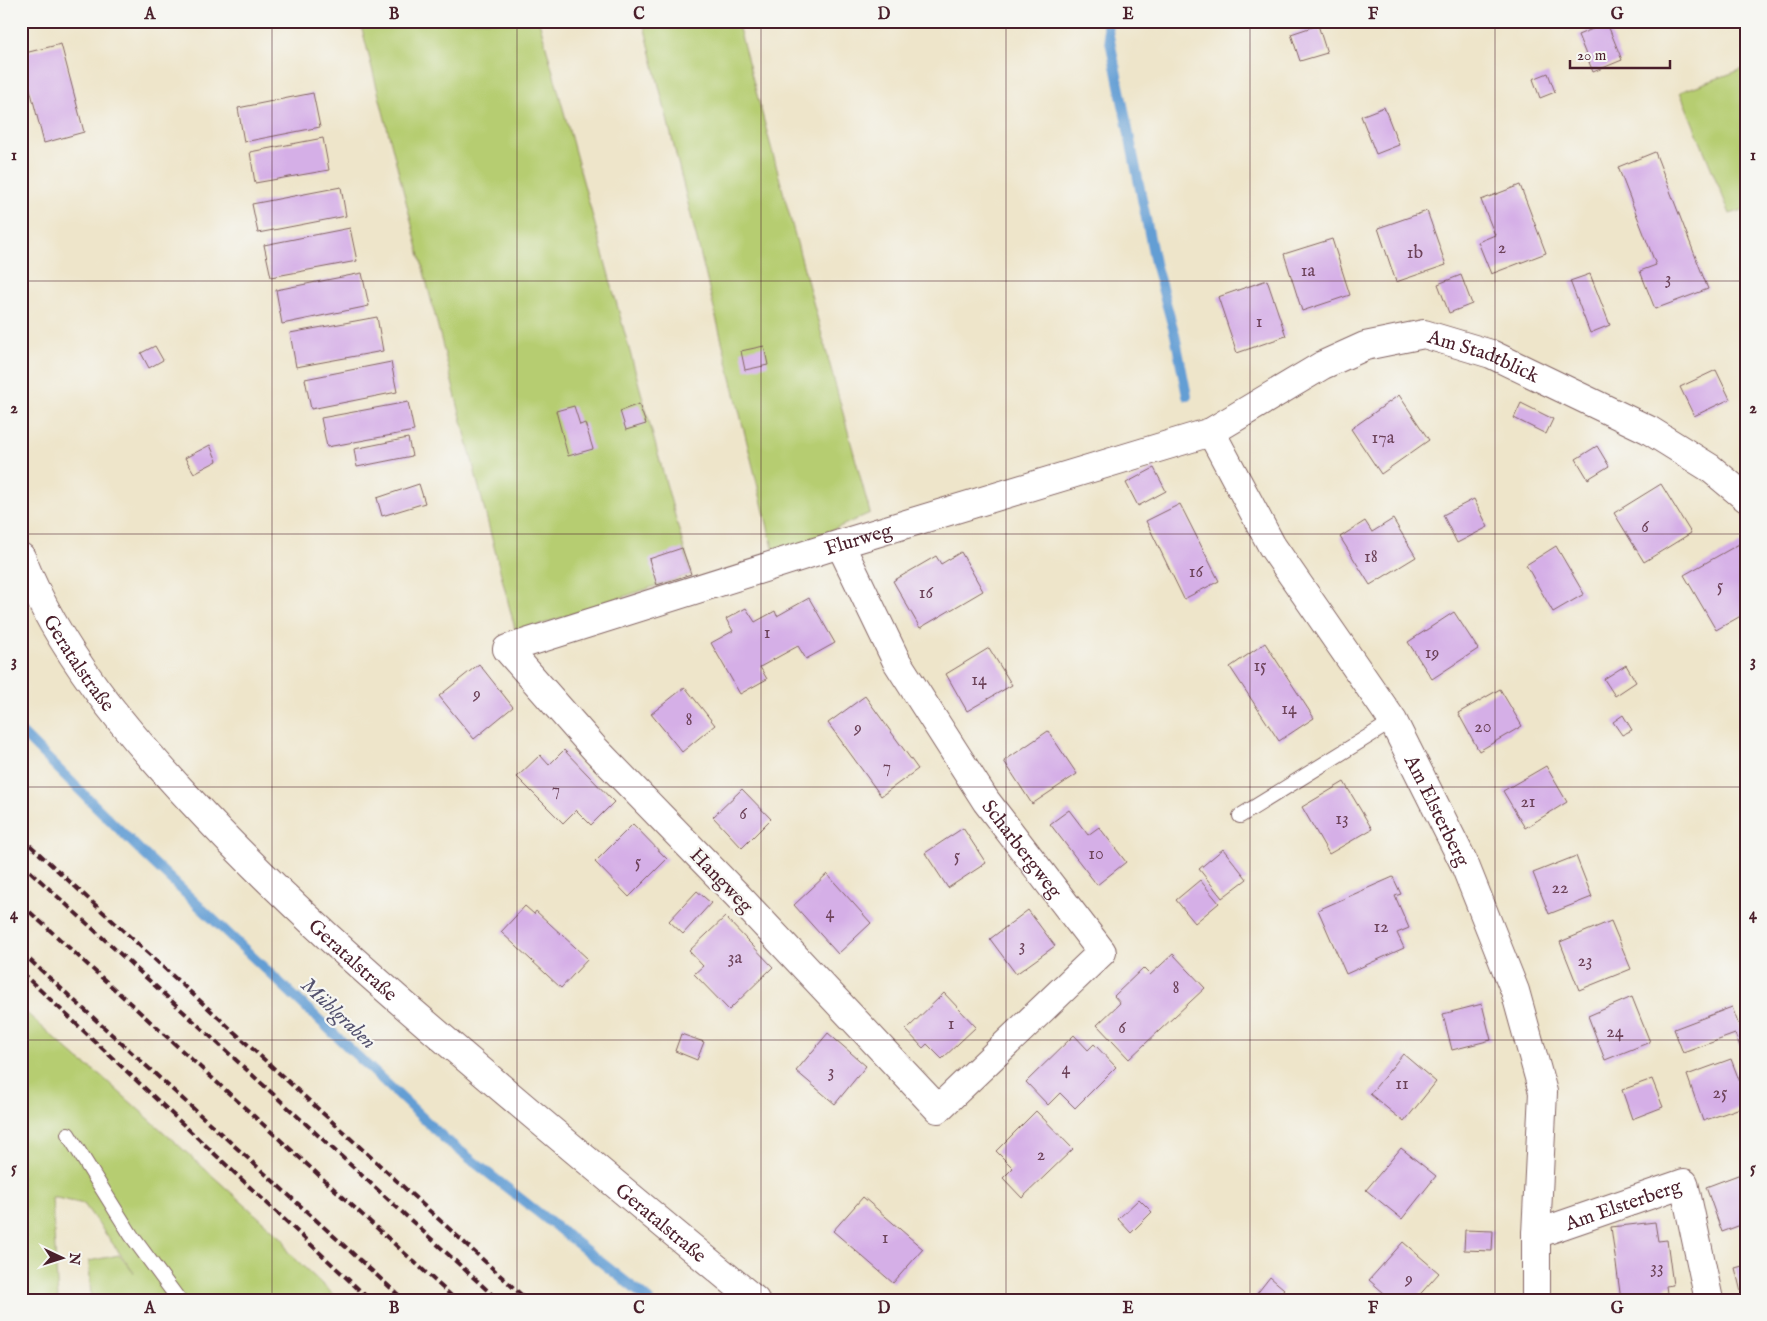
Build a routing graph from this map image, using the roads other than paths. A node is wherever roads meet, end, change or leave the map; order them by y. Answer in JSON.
{"nodes":[{"id":1,"x":1211,"y":432,"type":"junction"},
{"id":2,"x":1746,"y":498,"type":"edge"},
{"id":3,"x":840,"y":544,"type":"junction"},
{"id":4,"x":21,"y":557,"type":"edge"},
{"id":5,"x":508,"y":649,"type":"joint"},
{"id":6,"x":1392,"y":721,"type":"junction"},
{"id":7,"x":1240,"y":816,"type":"dead end"},
{"id":8,"x":938,"y":1109,"type":"joint"},
{"id":9,"x":68,"y":1134,"type":"dead end"},
{"id":10,"x":1536,"y":1234,"type":"junction"},
{"id":11,"x":179,"y":1300,"type":"edge"},
{"id":12,"x":755,"y":1300,"type":"edge"},
{"id":13,"x":1536,"y":1300,"type":"edge"},
{"id":14,"x":1709,"y":1300,"type":"edge"}],
"edges":[{"from":1,"to":2,"type":"street","name":"Am Stadtblick"},
{"from":1,"to":3,"type":"street","name":"Flurweg"},
{"from":1,"to":6,"type":"street","name":"Am Elsterberg"},
{"from":3,"to":5,"type":"street","name":"Flurweg"},
{"from":3,"to":8,"type":"street","name":"Scharbergweg"},
{"from":4,"to":12,"type":"street","name":"Geratalstraße"},
{"from":5,"to":8,"type":"street","name":"Hangweg"},
{"from":6,"to":7,"type":"lane"},
{"from":6,"to":10,"type":"street","name":"Am Elsterberg"},
{"from":9,"to":11,"type":"lane"},
{"from":10,"to":13,"type":"street","name":"Am Elsterberg"},
{"from":10,"to":14,"type":"street","name":"Am Elsterberg"}]}
